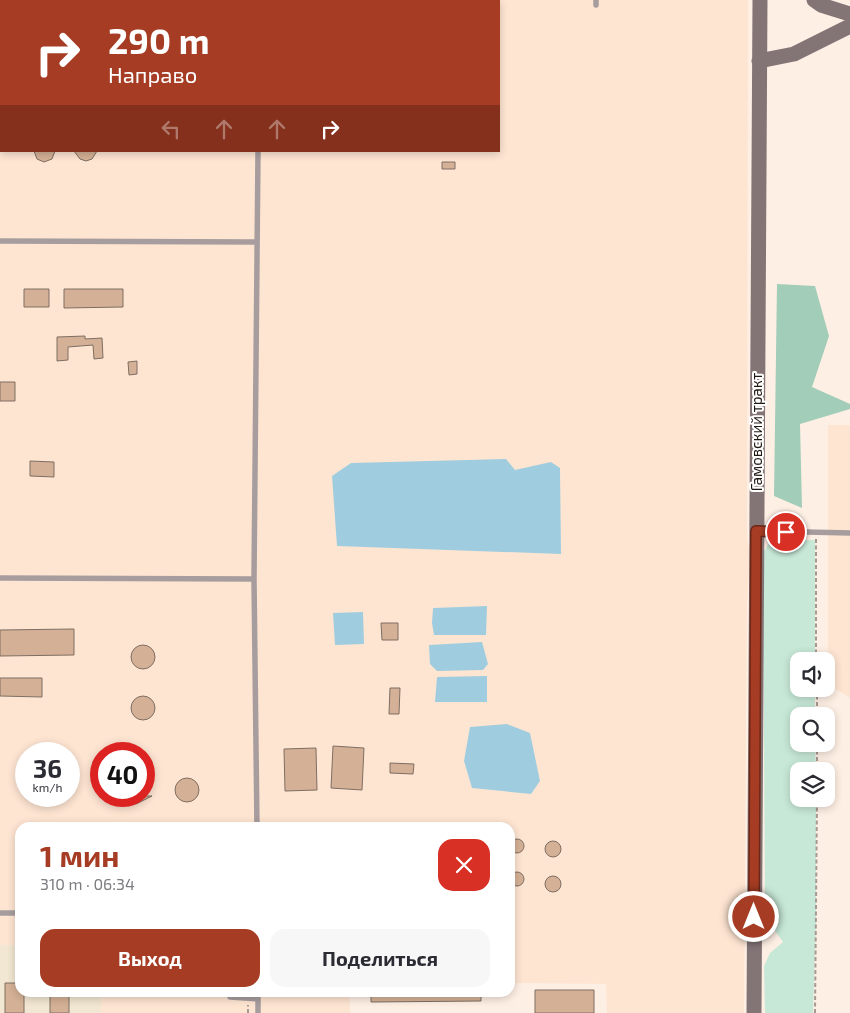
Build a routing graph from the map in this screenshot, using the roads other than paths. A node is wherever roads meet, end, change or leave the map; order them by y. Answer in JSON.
{"nodes":[{"id":1,"x":760,"y":0,"type":"edge"},
{"id":2,"x":814,"y":0,"type":"edge"},
{"id":3,"x":850,"y":14,"type":"edge"},
{"id":4,"x":850,"y":26,"type":"edge"},
{"id":5,"x":759,"y":61,"type":"junction"},
{"id":6,"x":258,"y":152,"type":"edge"},
{"id":7,"x":0,"y":241,"type":"edge"},
{"id":8,"x":256,"y":242,"type":"junction"},
{"id":9,"x":756,"y":531,"type":"junction"},
{"id":10,"x":850,"y":533,"type":"edge"},
{"id":11,"x":0,"y":578,"type":"edge"},
{"id":12,"x":254,"y":579,"type":"junction"},
{"id":13,"x":257,"y":822,"type":"edge"},
{"id":14,"x":0,"y":913,"type":"edge"},
{"id":15,"x":15,"y":913,"type":"edge"},
{"id":16,"x":258,"y":997,"type":"edge"},
{"id":17,"x":258,"y":1013,"type":"edge"},
{"id":18,"x":754,"y":1013,"type":"edge"}],
"edges":[{"from":1,"to":5,"type":"street","name":"Гамовский тракт"},
{"from":2,"to":3,"type":"street"},
{"from":4,"to":5,"type":"street"},
{"from":5,"to":9,"type":"street","name":"Гамовский тракт"},
{"from":6,"to":8,"type":"lane"},
{"from":7,"to":8,"type":"lane"},
{"from":8,"to":12,"type":"lane"},
{"from":9,"to":10,"type":"lane"},
{"from":9,"to":18,"type":"street","name":"Гамовский тракт"},
{"from":11,"to":12,"type":"lane"},
{"from":12,"to":13,"type":"lane"},
{"from":14,"to":15,"type":"lane"},
{"from":16,"to":17,"type":"lane"}]}
